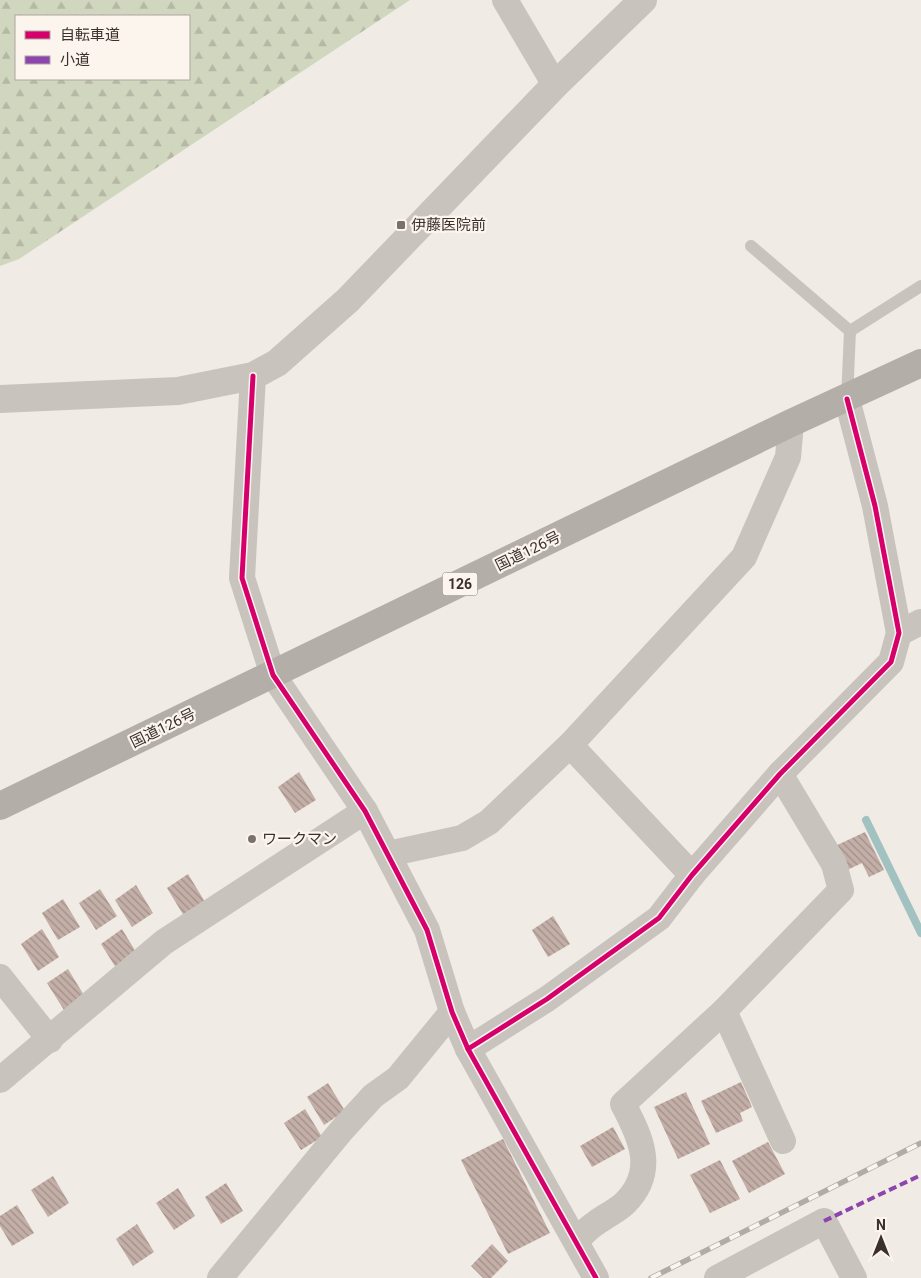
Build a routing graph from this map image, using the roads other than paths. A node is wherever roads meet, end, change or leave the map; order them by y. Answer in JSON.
{"nodes":[{"id":1,"x":505,"y":0,"type":"edge"},
{"id":2,"x":643,"y":0,"type":"edge"},
{"id":3,"x":555,"y":84,"type":"junction"},
{"id":4,"x":751,"y":246,"type":"dead end"},
{"id":5,"x":921,"y":286,"type":"edge"},
{"id":6,"x":850,"y":331,"type":"junction"},
{"id":7,"x":921,"y":363,"type":"edge"},
{"id":8,"x":253,"y":376,"type":"junction"},
{"id":9,"x":0,"y":399,"type":"edge"},
{"id":10,"x":846,"y":399,"type":"junction"},
{"id":11,"x":791,"y":424,"type":"junction"},
{"id":12,"x":910,"y":628,"type":"edge"},
{"id":13,"x":273,"y":675,"type":"junction"},
{"id":14,"x":570,"y":746,"type":"junction"},
{"id":15,"x":780,"y":774,"type":"junction"},
{"id":16,"x":0,"y":806,"type":"edge"},
{"id":17,"x":365,"y":811,"type":"junction"},
{"id":18,"x":388,"y":854,"type":"junction"},
{"id":19,"x":692,"y":874,"type":"junction"},
{"id":20,"x":0,"y":977,"type":"edge"},
{"id":21,"x":724,"y":1011,"type":"junction"},
{"id":22,"x":452,"y":1012,"type":"junction"},
{"id":23,"x":50,"y":1040,"type":"junction"},
{"id":24,"x":468,"y":1049,"type":"junction"},
{"id":25,"x":0,"y":1080,"type":"edge"},
{"id":26,"x":783,"y":1141,"type":"dead end"},
{"id":27,"x":576,"y":1241,"type":"junction"},
{"id":28,"x":220,"y":1278,"type":"edge"},
{"id":29,"x":596,"y":1278,"type":"edge"},
{"id":30,"x":717,"y":1278,"type":"edge"},
{"id":31,"x":854,"y":1278,"type":"edge"}],
"edges":[{"from":1,"to":3,"type":"street"},
{"from":2,"to":3,"type":"street"},
{"from":3,"to":8,"type":"street"},
{"from":4,"to":6,"type":"lane"},
{"from":5,"to":6,"type":"lane"},
{"from":6,"to":10,"type":"lane"},
{"from":7,"to":10,"type":"highway","name":"国道126号","number":"126"},
{"from":8,"to":9,"type":"street"},
{"from":8,"to":13,"type":"street"},
{"from":10,"to":11,"type":"highway","name":"国道126号","number":"126"},
{"from":10,"to":12,"type":"street"},
{"from":11,"to":13,"type":"highway","name":"国道126号","number":"126"},
{"from":11,"to":14,"type":"street"},
{"from":12,"to":15,"type":"street"},
{"from":13,"to":16,"type":"highway","name":"国道126号","number":"126"},
{"from":13,"to":17,"type":"street"},
{"from":14,"to":18,"type":"street"},
{"from":14,"to":19,"type":"street"},
{"from":15,"to":19,"type":"street"},
{"from":15,"to":21,"type":"street"},
{"from":17,"to":18,"type":"street"},
{"from":17,"to":23,"type":"street"},
{"from":18,"to":22,"type":"street"},
{"from":19,"to":24,"type":"street"},
{"from":20,"to":23,"type":"street"},
{"from":21,"to":26,"type":"street"},
{"from":21,"to":27,"type":"street"},
{"from":22,"to":24,"type":"street"},
{"from":22,"to":28,"type":"street"},
{"from":23,"to":25,"type":"street"},
{"from":24,"to":27,"type":"street"},
{"from":27,"to":29,"type":"street"},
{"from":30,"to":31,"type":"street"}]}
